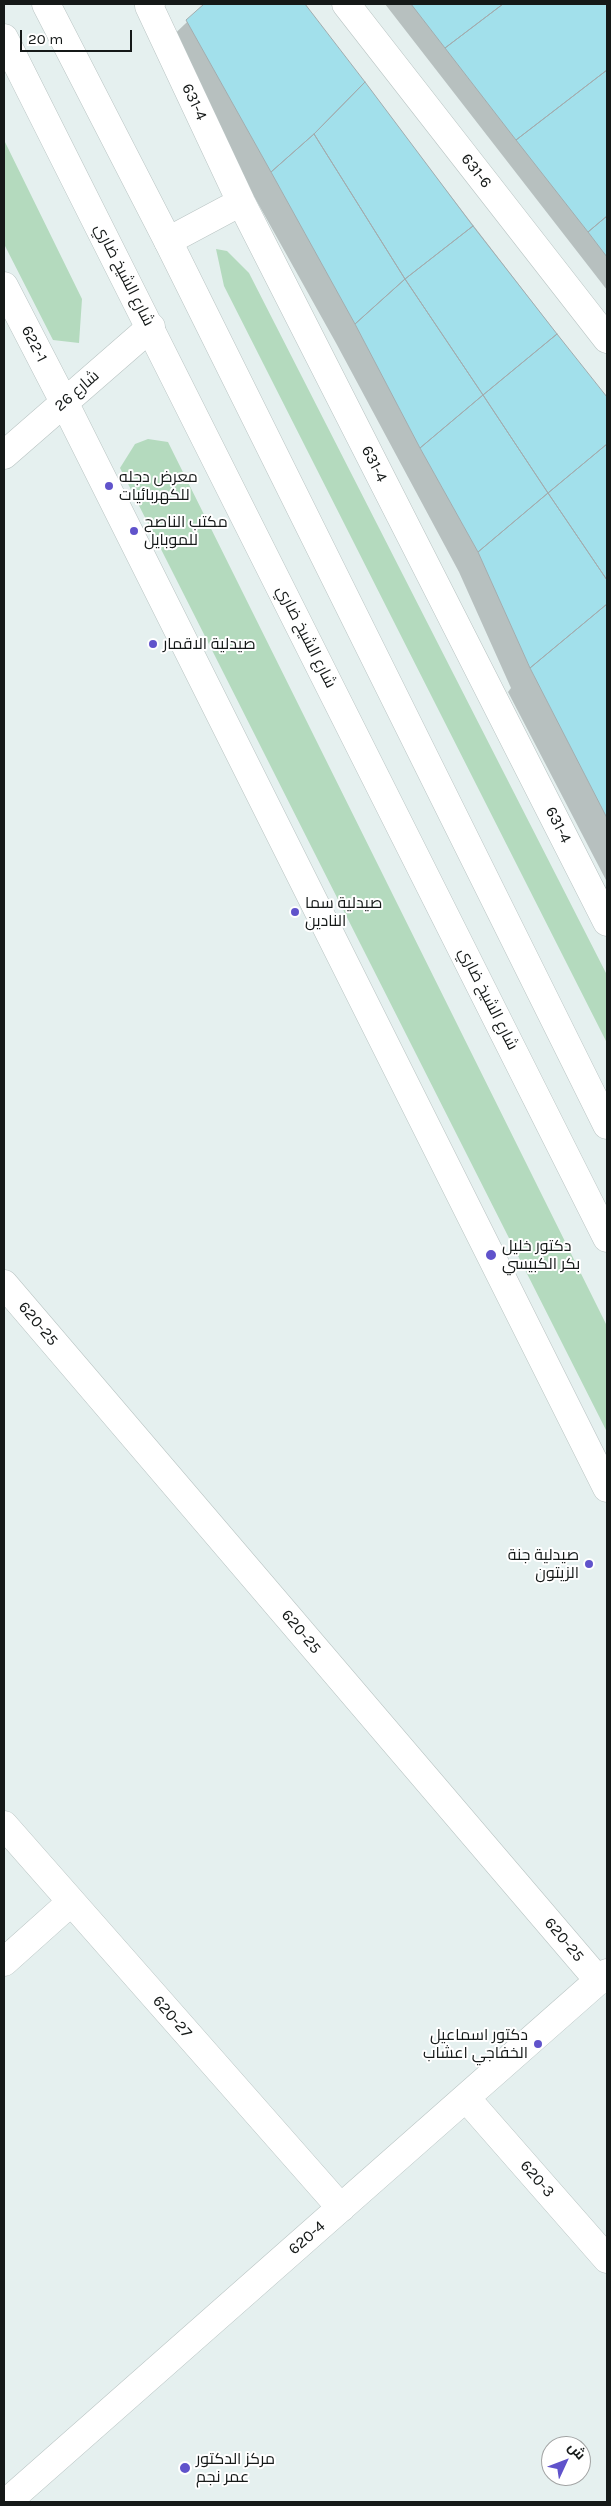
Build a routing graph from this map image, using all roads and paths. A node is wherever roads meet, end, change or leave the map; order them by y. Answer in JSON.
{"nodes":[{"id":1,"x":46,"y":4,"type":"edge"},
{"id":2,"x":151,"y":4,"type":"edge"},
{"id":3,"x":346,"y":4,"type":"edge"},
{"id":4,"x":4,"y":38,"type":"edge"},
{"id":5,"x":241,"y":202,"type":"junction"},
{"id":6,"x":168,"y":241,"type":"junction"},
{"id":7,"x":4,"y":286,"type":"edge"},
{"id":8,"x":150,"y":327,"type":"junction"},
{"id":9,"x":607,"y":339,"type":"edge"},
{"id":10,"x":64,"y":402,"type":"junction"},
{"id":11,"x":4,"y":455,"type":"edge"},
{"id":12,"x":607,"y":922,"type":"edge"},
{"id":13,"x":607,"y":1125,"type":"edge"},
{"id":14,"x":607,"y":1238,"type":"edge"},
{"id":15,"x":4,"y":1284,"type":"edge"},
{"id":16,"x":607,"y":1488,"type":"edge"},
{"id":17,"x":4,"y":1825,"type":"edge"},
{"id":18,"x":71,"y":1902,"type":"junction"},
{"id":19,"x":4,"y":1962,"type":"edge"},
{"id":20,"x":603,"y":1977,"type":"edge"},
{"id":21,"x":466,"y":2098,"type":"junction"},
{"id":22,"x":341,"y":2208,"type":"junction"},
{"id":23,"x":607,"y":2259,"type":"edge"},
{"id":24,"x":7,"y":2502,"type":"edge"}],
"edges":[{"from":1,"to":6,"type":"street"},
{"from":2,"to":5,"type":"street","name":"631-4"},
{"from":3,"to":9,"type":"street","name":"631-6"},
{"from":4,"to":8,"type":"street","name":"شارع الشيخ ضاري"},
{"from":5,"to":6,"type":"street"},
{"from":5,"to":12,"type":"street","name":"631-4"},
{"from":6,"to":13,"type":"street"},
{"from":7,"to":10,"type":"street","name":"622-1"},
{"from":8,"to":10,"type":"street","name":"شارع 26"},
{"from":8,"to":14,"type":"street","name":"شارع الشيخ ضاري"},
{"from":10,"to":11,"type":"street","name":"شارع 26"},
{"from":10,"to":16,"type":"street","name":"622-1"},
{"from":15,"to":20,"type":"street","name":"620-25"},
{"from":17,"to":18,"type":"street","name":"620-27"},
{"from":18,"to":19,"type":"street"},
{"from":18,"to":22,"type":"street","name":"620-27"},
{"from":20,"to":21,"type":"street","name":"620-4"},
{"from":21,"to":22,"type":"street","name":"620-4"},
{"from":21,"to":23,"type":"street","name":"620-3"},
{"from":22,"to":24,"type":"street","name":"620-4"}]}
